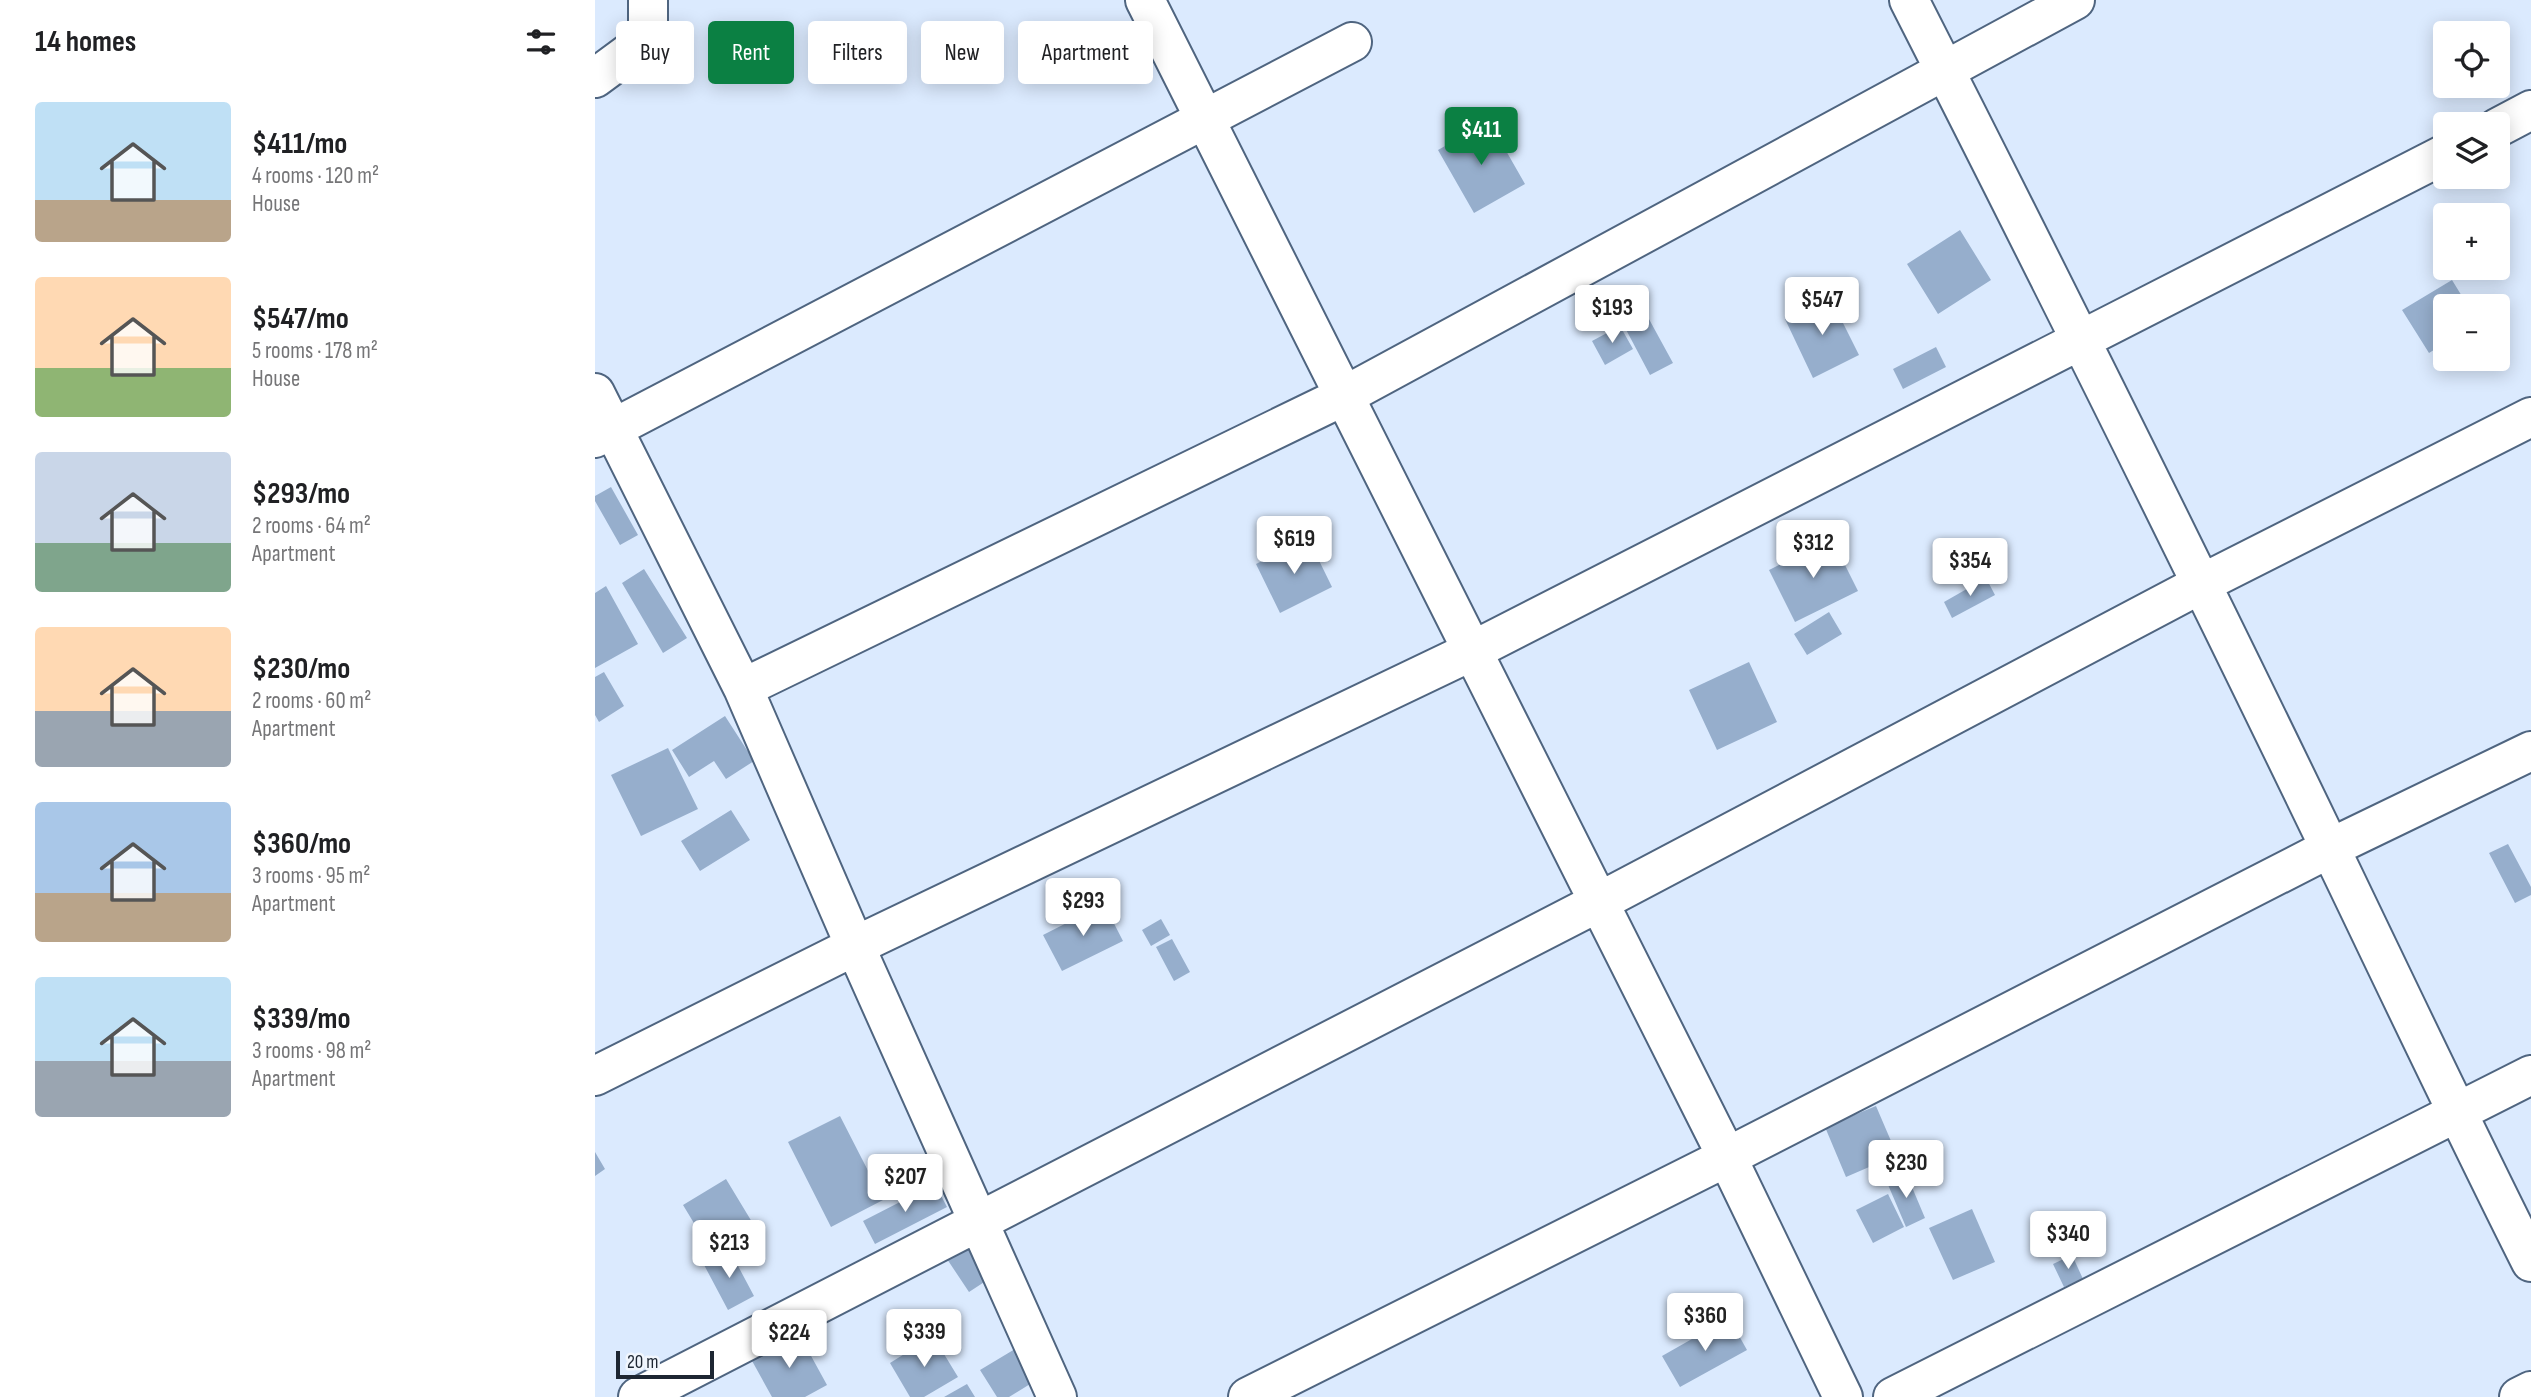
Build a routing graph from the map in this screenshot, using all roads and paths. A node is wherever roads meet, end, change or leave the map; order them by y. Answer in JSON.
{"nodes":[{"id":1,"x":648,"y":0,"type":"edge"},
{"id":2,"x":1145,"y":0,"type":"edge"},
{"id":3,"x":1909,"y":0,"type":"edge"},
{"id":4,"x":2075,"y":0,"type":"edge"},
{"id":5,"x":1352,"y":42,"type":"dead end"},
{"id":6,"x":1945,"y":71,"type":"junction"},
{"id":7,"x":595,"y":78,"type":"edge"},
{"id":8,"x":2531,"y":110,"type":"edge"},
{"id":9,"x":1205,"y":120,"type":"junction"},
{"id":10,"x":2510,"y":121,"type":"edge"},
{"id":11,"x":2433,"y":160,"type":"edge"},
{"id":12,"x":2082,"y":340,"type":"junction"},
{"id":13,"x":595,"y":393,"type":"edge"},
{"id":14,"x":1344,"y":396,"type":"junction"},
{"id":15,"x":2531,"y":418,"type":"edge"},
{"id":16,"x":604,"y":434,"type":"edge"},
{"id":17,"x":2201,"y":584,"type":"junction"},
{"id":18,"x":1472,"y":651,"type":"junction"},
{"id":19,"x":743,"y":688,"type":"junction"},
{"id":20,"x":2531,"y":751,"type":"edge"},
{"id":21,"x":2330,"y":848,"type":"junction"},
{"id":22,"x":1598,"y":902,"type":"junction"},
{"id":23,"x":855,"y":946,"type":"junction"},
{"id":24,"x":2531,"y":1075,"type":"edge"},
{"id":25,"x":595,"y":1076,"type":"edge"},
{"id":26,"x":2456,"y":1114,"type":"junction"},
{"id":27,"x":1727,"y":1157,"type":"junction"},
{"id":28,"x":978,"y":1220,"type":"junction"},
{"id":29,"x":2531,"y":1262,"type":"edge"},
{"id":30,"x":2531,"y":1391,"type":"edge"},
{"id":31,"x":638,"y":1397,"type":"edge"},
{"id":32,"x":1058,"y":1397,"type":"edge"},
{"id":33,"x":1248,"y":1397,"type":"edge"},
{"id":34,"x":1843,"y":1397,"type":"edge"},
{"id":35,"x":1893,"y":1397,"type":"edge"},
{"id":36,"x":2519,"y":1397,"type":"edge"}],
"edges":[{"from":1,"to":7,"type":"street"},
{"from":2,"to":9,"type":"street"},
{"from":3,"to":6,"type":"street"},
{"from":4,"to":6,"type":"street"},
{"from":5,"to":9,"type":"street"},
{"from":6,"to":12,"type":"street"},
{"from":6,"to":14,"type":"street"},
{"from":8,"to":10,"type":"street"},
{"from":9,"to":14,"type":"street"},
{"from":9,"to":16,"type":"street"},
{"from":11,"to":12,"type":"street"},
{"from":12,"to":17,"type":"street"},
{"from":12,"to":18,"type":"street"},
{"from":13,"to":16,"type":"street"},
{"from":14,"to":18,"type":"street"},
{"from":14,"to":19,"type":"street"},
{"from":15,"to":17,"type":"street"},
{"from":16,"to":19,"type":"street"},
{"from":17,"to":21,"type":"street"},
{"from":17,"to":22,"type":"street"},
{"from":18,"to":22,"type":"street"},
{"from":18,"to":23,"type":"street"},
{"from":19,"to":23,"type":"street"},
{"from":20,"to":21,"type":"street"},
{"from":21,"to":26,"type":"street"},
{"from":21,"to":27,"type":"street"},
{"from":22,"to":27,"type":"street"},
{"from":22,"to":28,"type":"street"},
{"from":23,"to":25,"type":"street"},
{"from":23,"to":28,"type":"street"},
{"from":24,"to":26,"type":"street"},
{"from":26,"to":29,"type":"street"},
{"from":26,"to":35,"type":"street"},
{"from":27,"to":33,"type":"street"},
{"from":27,"to":34,"type":"street"},
{"from":28,"to":31,"type":"street"},
{"from":28,"to":32,"type":"street"},
{"from":30,"to":36,"type":"street"}]}
